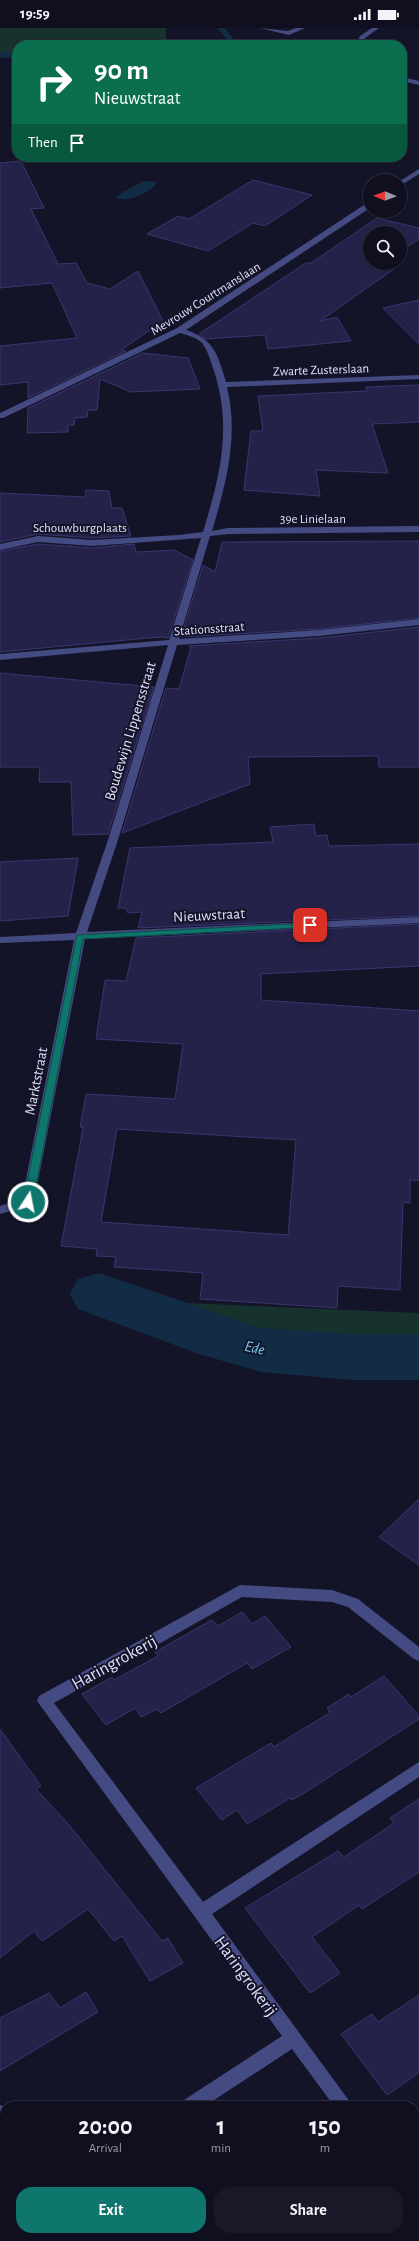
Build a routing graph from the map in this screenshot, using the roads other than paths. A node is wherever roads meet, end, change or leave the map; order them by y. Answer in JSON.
{"nodes":[{"id":1,"x":263,"y":28,"type":"edge"},
{"id":2,"x":302,"y":28,"type":"edge"},
{"id":3,"x":376,"y":28,"type":"edge"},
{"id":4,"x":361,"y":40,"type":"edge"},
{"id":5,"x":407,"y":80,"type":"edge"},
{"id":6,"x":419,"y":83,"type":"edge"},
{"id":7,"x":419,"y":171,"type":"edge"},
{"id":8,"x":407,"y":179,"type":"edge"},
{"id":9,"x":363,"y":210,"type":"edge"},
{"id":10,"x":180,"y":330,"type":"junction"},
{"id":11,"x":419,"y":377,"type":"edge"},
{"id":12,"x":224,"y":385,"type":"junction"},
{"id":13,"x":0,"y":416,"type":"edge"},
{"id":14,"x":419,"y":529,"type":"edge"},
{"id":15,"x":208,"y":533,"type":"junction"},
{"id":16,"x":0,"y":547,"type":"edge"},
{"id":17,"x":419,"y":622,"type":"edge"},
{"id":18,"x":172,"y":644,"type":"junction"},
{"id":19,"x":0,"y":657,"type":"edge"},
{"id":20,"x":419,"y":920,"type":"edge"},
{"id":21,"x":80,"y":937,"type":"junction"},
{"id":22,"x":0,"y":940,"type":"edge"},
{"id":23,"x":0,"y":1210,"type":"edge"},
{"id":24,"x":419,"y":1655,"type":"edge"},
{"id":25,"x":419,"y":1769,"type":"edge"},
{"id":26,"x":200,"y":1913,"type":"junction"},
{"id":27,"x":293,"y":2039,"type":"junction"},
{"id":28,"x":198,"y":2101,"type":"edge"},
{"id":29,"x":340,"y":2101,"type":"edge"}],
"edges":[{"from":1,"to":2,"type":"street"},
{"from":3,"to":4,"type":"street"},
{"from":5,"to":6,"type":"street"},
{"from":7,"to":8,"type":"street"},
{"from":9,"to":10,"type":"street","name":"Mevrouw Courtmanslaan"},
{"from":10,"to":12,"type":"street","name":"Boudewijn Lippensstraat"},
{"from":10,"to":13,"type":"street","name":"Mevrouw Courtmanslaan"},
{"from":11,"to":12,"type":"street","name":"Zwarte Zusterslaan"},
{"from":12,"to":15,"type":"street","name":"Boudewijn Lippensstraat"},
{"from":14,"to":15,"type":"street","name":"39e Linielaan"},
{"from":15,"to":16,"type":"street","name":"Schouwburgplaats"},
{"from":15,"to":18,"type":"street","name":"Boudewijn Lippensstraat"},
{"from":17,"to":18,"type":"street","name":"Stationsstraat"},
{"from":18,"to":19,"type":"street","name":"Stationsstraat"},
{"from":18,"to":21,"type":"street","name":"Boudewijn Lippensstraat"},
{"from":20,"to":21,"type":"street","name":"Nieuwstraat"},
{"from":21,"to":22,"type":"street","name":"Nieuwstraat"},
{"from":21,"to":23,"type":"street","name":"Marktstraat"},
{"from":24,"to":26,"type":"street","name":"Haringrokerij"},
{"from":25,"to":26,"type":"street"},
{"from":26,"to":27,"type":"street","name":"Haringrokerij"},
{"from":27,"to":28,"type":"street"},
{"from":27,"to":29,"type":"street","name":"Haringrokerij"}]}
